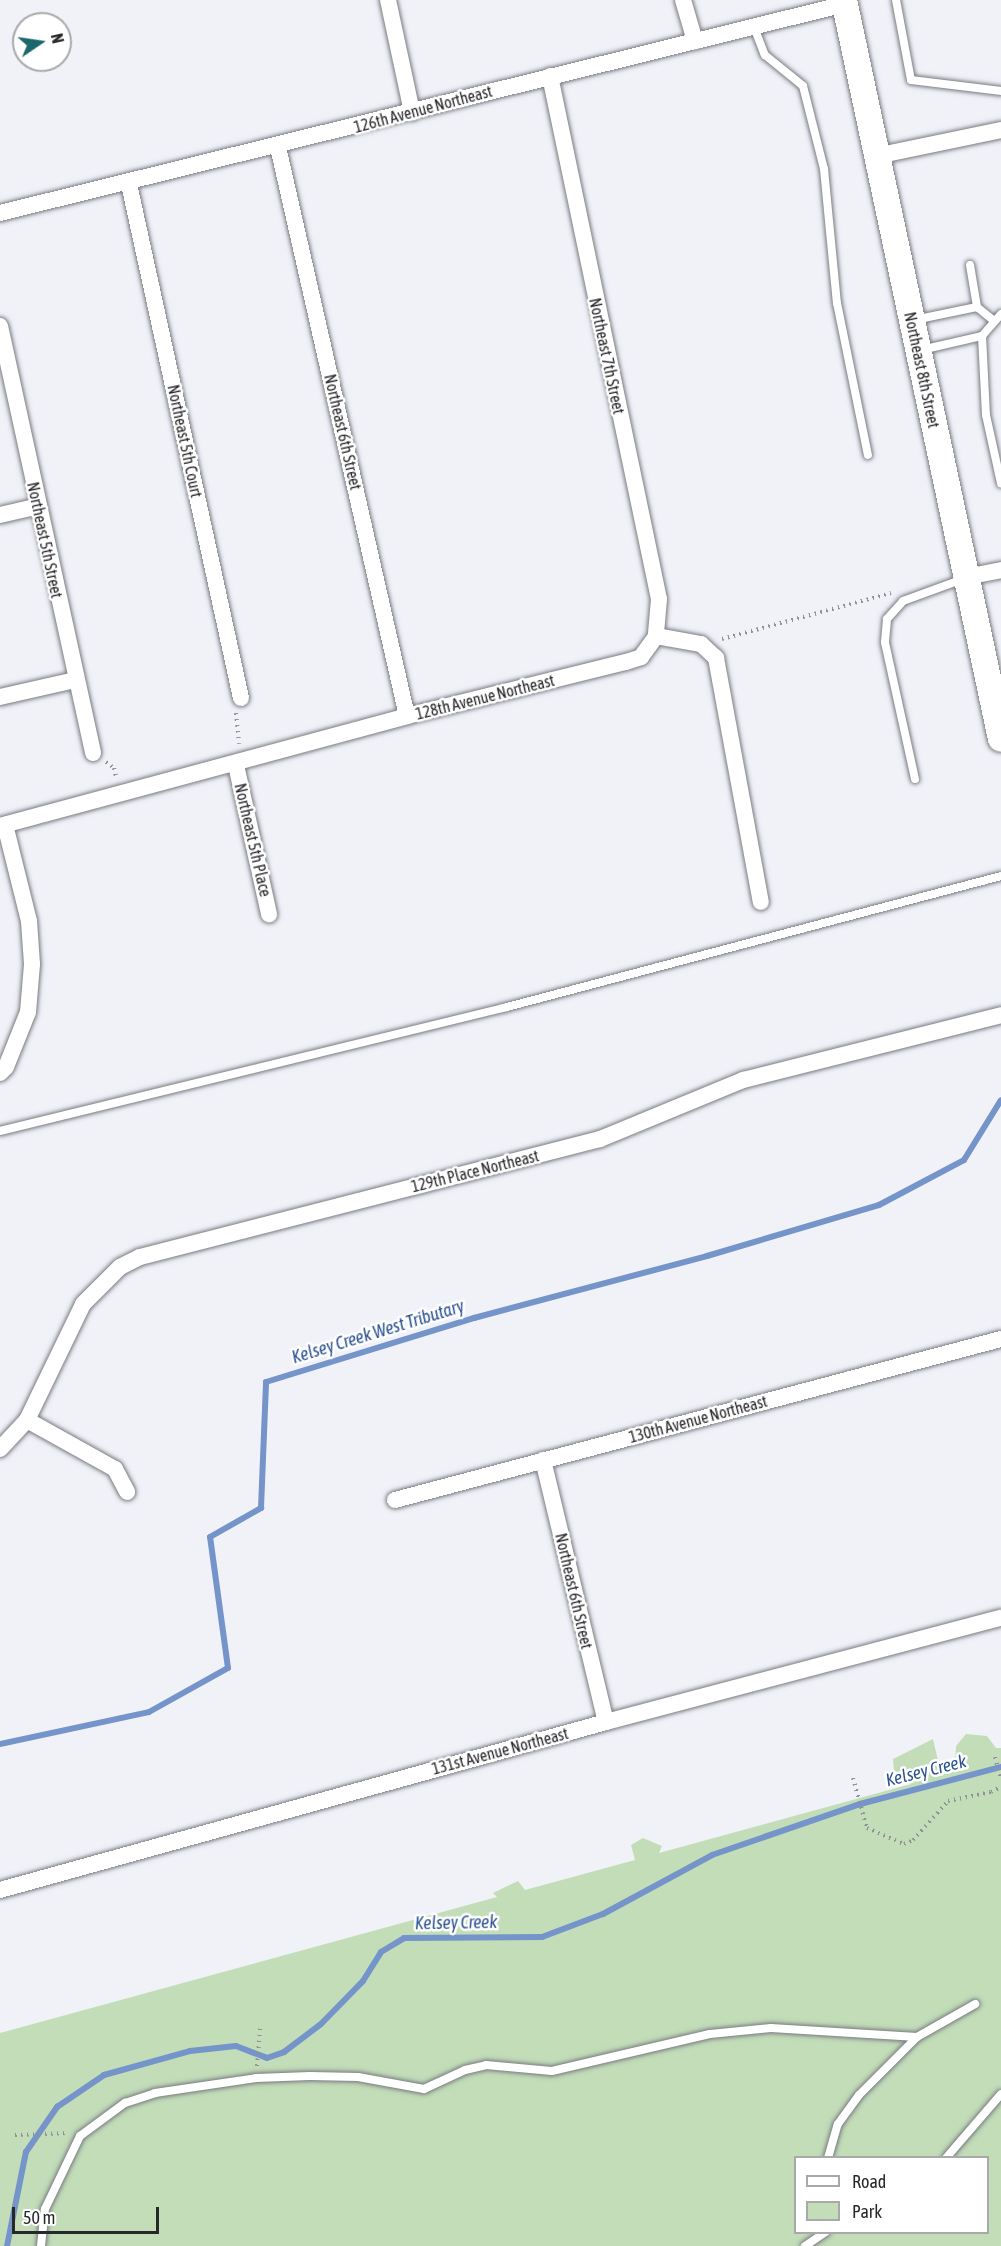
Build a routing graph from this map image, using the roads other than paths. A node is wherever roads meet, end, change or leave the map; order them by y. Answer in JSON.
{"nodes":[{"id":1,"x":388,"y":0,"type":"edge"},
{"id":2,"x":683,"y":0,"type":"edge"},
{"id":3,"x":896,"y":0,"type":"edge"},
{"id":4,"x":844,"y":2,"type":"edge"},
{"id":5,"x":754,"y":27,"type":"junction"},
{"id":6,"x":695,"y":41,"type":"junction"},
{"id":7,"x":550,"y":76,"type":"junction"},
{"id":8,"x":1001,"y":92,"type":"edge"},
{"id":9,"x":412,"y":112,"type":"junction"},
{"id":10,"x":1001,"y":130,"type":"edge"},
{"id":11,"x":278,"y":147,"type":"junction"},
{"id":12,"x":876,"y":156,"type":"junction"},
{"id":13,"x":129,"y":184,"type":"junction"},
{"id":14,"x":0,"y":213,"type":"edge"},
{"id":15,"x":970,"y":265,"type":"dead end"},
{"id":16,"x":977,"y":307,"type":"junction"},
{"id":17,"x":1001,"y":314,"type":"edge"},
{"id":18,"x":912,"y":321,"type":"junction"},
{"id":19,"x":994,"y":321,"type":"junction"},
{"id":20,"x":0,"y":326,"type":"edge"},
{"id":21,"x":982,"y":336,"type":"junction"},
{"id":22,"x":918,"y":351,"type":"junction"},
{"id":23,"x":868,"y":456,"type":"dead end"},
{"id":24,"x":1001,"y":481,"type":"edge"},
{"id":25,"x":38,"y":506,"type":"junction"},
{"id":26,"x":0,"y":516,"type":"edge"},
{"id":27,"x":1001,"y":570,"type":"edge"},
{"id":28,"x":966,"y":578,"type":"junction"},
{"id":29,"x":656,"y":636,"type":"junction"},
{"id":30,"x":75,"y":680,"type":"junction"},
{"id":31,"x":0,"y":697,"type":"edge"},
{"id":32,"x":241,"y":698,"type":"road end"},
{"id":33,"x":407,"y":716,"type":"junction"},
{"id":34,"x":1001,"y":739,"type":"edge"},
{"id":35,"x":93,"y":753,"type":"road end"},
{"id":36,"x":236,"y":765,"type":"junction"},
{"id":37,"x":915,"y":780,"type":"dead end"},
{"id":38,"x":3,"y":826,"type":"edge"},
{"id":39,"x":1001,"y":876,"type":"edge"},
{"id":40,"x":762,"y":902,"type":"dead end"},
{"id":41,"x":269,"y":914,"type":"dead end"},
{"id":42,"x":1001,"y":1015,"type":"edge"},
{"id":43,"x":3,"y":1070,"type":"edge"},
{"id":44,"x":0,"y":1131,"type":"edge"},
{"id":45,"x":1001,"y":1339,"type":"edge"},
{"id":46,"x":27,"y":1420,"type":"junction"},
{"id":47,"x":0,"y":1449,"type":"edge"},
{"id":48,"x":543,"y":1460,"type":"junction"},
{"id":49,"x":127,"y":1492,"type":"dead end"},
{"id":50,"x":395,"y":1500,"type":"dead end"},
{"id":51,"x":1001,"y":1618,"type":"edge"},
{"id":52,"x":606,"y":1722,"type":"junction"},
{"id":53,"x":0,"y":1890,"type":"edge"},
{"id":54,"x":975,"y":2004,"type":"dead end"},
{"id":55,"x":917,"y":2037,"type":"junction"},
{"id":56,"x":1001,"y":2094,"type":"edge"},
{"id":57,"x":828,"y":2156,"type":"edge"},
{"id":58,"x":947,"y":2156,"type":"edge"},
{"id":59,"x":823,"y":2234,"type":"edge"},
{"id":60,"x":805,"y":2245,"type":"edge"},
{"id":61,"x":41,"y":2246,"type":"edge"}],
"edges":[{"from":1,"to":9,"type":"street"},
{"from":2,"to":6,"type":"street"},
{"from":3,"to":8,"type":"lane"},
{"from":4,"to":5,"type":"street","name":"126th Avenue Northeast"},
{"from":4,"to":12,"type":"main road","name":"Northeast 8th Street"},
{"from":5,"to":6,"type":"street","name":"126th Avenue Northeast"},
{"from":5,"to":23,"type":"lane"},
{"from":6,"to":7,"type":"street","name":"126th Avenue Northeast"},
{"from":7,"to":9,"type":"street","name":"126th Avenue Northeast"},
{"from":7,"to":29,"type":"street","name":"Northeast 7th Street"},
{"from":9,"to":11,"type":"street","name":"126th Avenue Northeast"},
{"from":10,"to":12,"type":"street"},
{"from":11,"to":13,"type":"street","name":"126th Avenue Northeast"},
{"from":11,"to":33,"type":"street","name":"Northeast 6th Street"},
{"from":12,"to":18,"type":"main road","name":"Northeast 8th Street"},
{"from":13,"to":14,"type":"street","name":"126th Avenue Northeast"},
{"from":13,"to":32,"type":"street","name":"Northeast 5th Court"},
{"from":15,"to":16,"type":"lane"},
{"from":16,"to":18,"type":"lane"},
{"from":16,"to":19,"type":"lane"},
{"from":17,"to":19,"type":"lane"},
{"from":18,"to":22,"type":"main road","name":"Northeast 8th Street"},
{"from":19,"to":21,"type":"lane"},
{"from":20,"to":25,"type":"street","name":"Northeast 5th Street"},
{"from":21,"to":22,"type":"lane"},
{"from":21,"to":24,"type":"lane"},
{"from":22,"to":28,"type":"main road","name":"Northeast 8th Street"},
{"from":25,"to":26,"type":"street"},
{"from":25,"to":30,"type":"street","name":"Northeast 5th Street"},
{"from":27,"to":28,"type":"street"},
{"from":28,"to":34,"type":"main road","name":"Northeast 8th Street"},
{"from":28,"to":37,"type":"lane"},
{"from":29,"to":33,"type":"street","name":"128th Avenue Northeast"},
{"from":29,"to":40,"type":"street"},
{"from":30,"to":31,"type":"street"},
{"from":30,"to":35,"type":"street","name":"Northeast 5th Street"},
{"from":33,"to":36,"type":"street","name":"128th Avenue Northeast"},
{"from":36,"to":38,"type":"street","name":"128th Avenue Northeast"},
{"from":36,"to":41,"type":"street","name":"Northeast 5th Place"},
{"from":38,"to":43,"type":"street"},
{"from":39,"to":44,"type":"lane"},
{"from":42,"to":46,"type":"street","name":"129th Place Northeast"},
{"from":45,"to":48,"type":"street","name":"130th Avenue Northeast"},
{"from":46,"to":47,"type":"street"},
{"from":46,"to":49,"type":"street"},
{"from":48,"to":50,"type":"street","name":"130th Avenue Northeast"},
{"from":48,"to":52,"type":"street","name":"Northeast 6th Street"},
{"from":51,"to":52,"type":"street","name":"131st Avenue Northeast"},
{"from":52,"to":53,"type":"street","name":"131st Avenue Northeast"},
{"from":54,"to":55,"type":"lane"},
{"from":55,"to":57,"type":"lane"},
{"from":55,"to":61,"type":"lane"},
{"from":56,"to":58,"type":"lane"},
{"from":59,"to":60,"type":"lane"}]}
